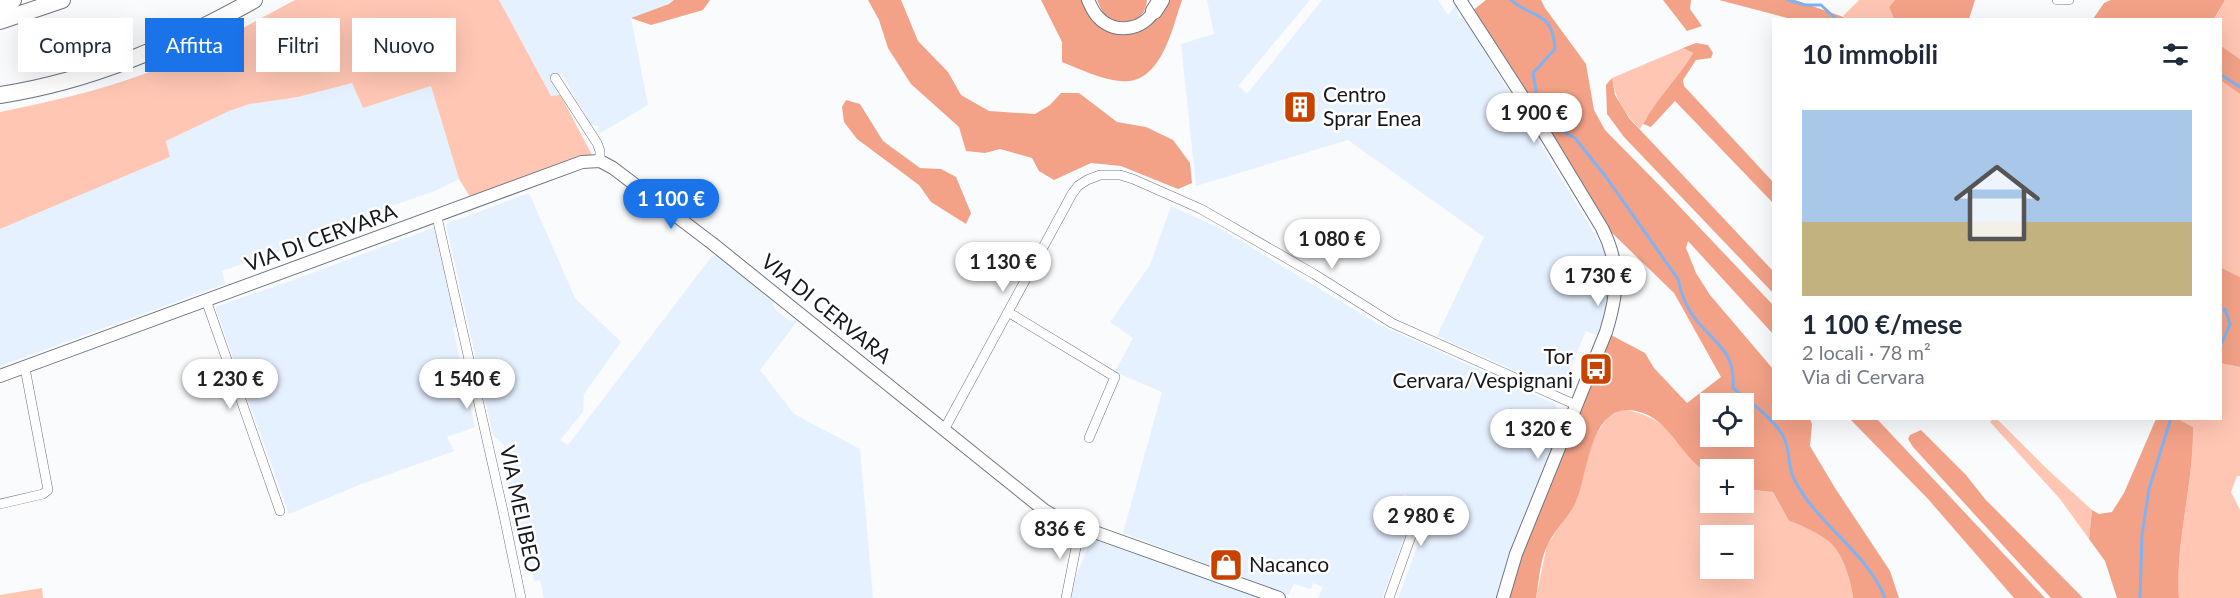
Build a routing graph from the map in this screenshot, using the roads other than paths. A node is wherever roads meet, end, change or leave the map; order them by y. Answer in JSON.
{"nodes":[{"id":1,"x":13,"y":0,"type":"edge"},
{"id":2,"x":62,"y":0,"type":"edge"},
{"id":3,"x":254,"y":0,"type":"edge"},
{"id":4,"x":1088,"y":0,"type":"edge"},
{"id":5,"x":1460,"y":0,"type":"edge"},
{"id":6,"x":2057,"y":0,"type":"edge"},
{"id":7,"x":2069,"y":0,"type":"edge"},
{"id":8,"x":1158,"y":4,"type":"edge"},
{"id":9,"x":0,"y":5,"type":"edge"},
{"id":10,"x":0,"y":21,"type":"edge"},
{"id":11,"x":555,"y":78,"type":"dead end"},
{"id":12,"x":0,"y":95,"type":"edge"},
{"id":13,"x":600,"y":161,"type":"junction"},
{"id":14,"x":437,"y":217,"type":"junction"},
{"id":15,"x":206,"y":300,"type":"junction"},
{"id":16,"x":1008,"y":312,"type":"junction"},
{"id":17,"x":25,"y":368,"type":"junction"},
{"id":18,"x":0,"y":376,"type":"edge"},
{"id":19,"x":1576,"y":405,"type":"junction"},
{"id":20,"x":945,"y":428,"type":"junction"},
{"id":21,"x":1089,"y":438,"type":"dead end"},
{"id":22,"x":0,"y":504,"type":"edge"},
{"id":23,"x":1412,"y":504,"type":"dead end"},
{"id":24,"x":280,"y":511,"type":"dead end"},
{"id":25,"x":1080,"y":527,"type":"junction"},
{"id":26,"x":521,"y":598,"type":"edge"},
{"id":27,"x":1066,"y":598,"type":"edge"},
{"id":28,"x":1279,"y":598,"type":"edge"},
{"id":29,"x":1389,"y":598,"type":"edge"},
{"id":30,"x":1503,"y":598,"type":"edge"}],
"edges":[{"from":1,"to":9,"type":"highway"},
{"from":2,"to":10,"type":"highway"},
{"from":3,"to":12,"type":"highway"},
{"from":4,"to":8,"type":"street"},
{"from":5,"to":19,"type":"street"},
{"from":6,"to":7,"type":"street"},
{"from":11,"to":13,"type":"street"},
{"from":13,"to":14,"type":"street","name":"VIA DI CERVARA"},
{"from":13,"to":20,"type":"street","name":"VIA DI CERVARA"},
{"from":14,"to":15,"type":"street","name":"VIA DI CERVARA"},
{"from":14,"to":26,"type":"street","name":"VIA MELIBEO"},
{"from":15,"to":17,"type":"street","name":"VIA DI CERVARA"},
{"from":15,"to":24,"type":"street"},
{"from":16,"to":19,"type":"street"},
{"from":16,"to":20,"type":"street"},
{"from":16,"to":21,"type":"street"},
{"from":17,"to":18,"type":"street","name":"VIA DI CERVARA"},
{"from":17,"to":22,"type":"street"},
{"from":19,"to":30,"type":"street"},
{"from":20,"to":25,"type":"street","name":"VIA DI CERVARA"},
{"from":23,"to":29,"type":"street"},
{"from":25,"to":27,"type":"street"},
{"from":25,"to":28,"type":"street","name":"VIA DI CERVARA"}]}
